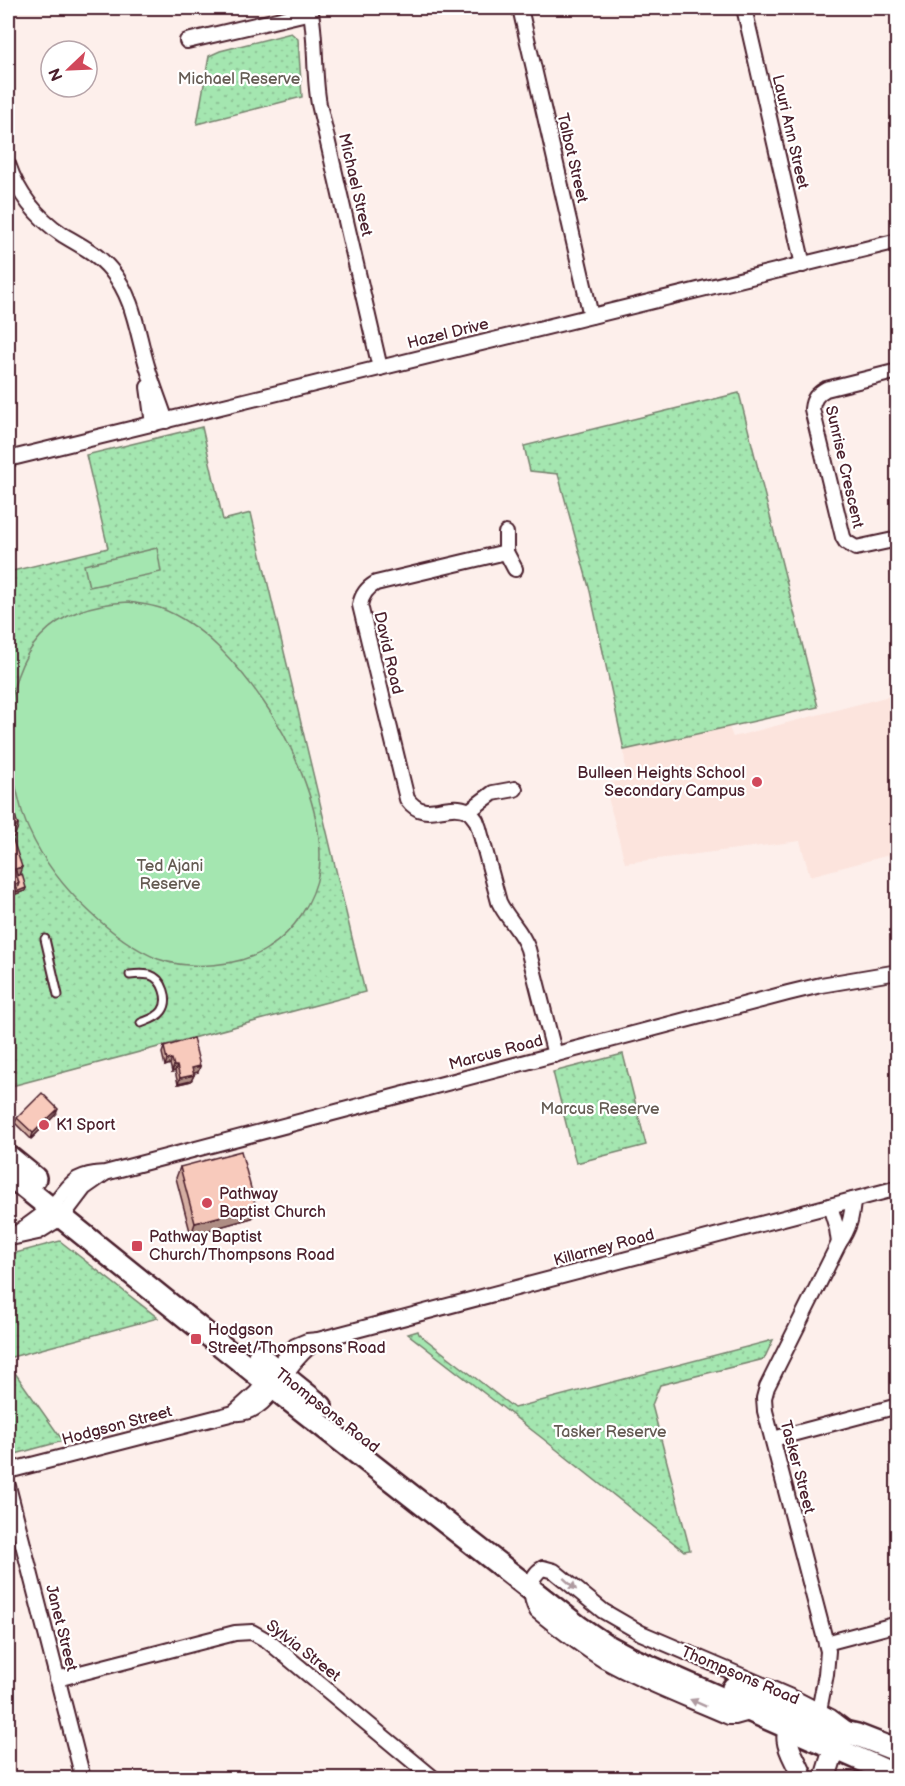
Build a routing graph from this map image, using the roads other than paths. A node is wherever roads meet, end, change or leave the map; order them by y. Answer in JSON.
{"nodes":[{"id":1,"x":520,"y":8,"type":"edge"},
{"id":2,"x":744,"y":8,"type":"edge"},
{"id":3,"x":311,"y":10,"type":"edge"},
{"id":4,"x":188,"y":41,"type":"dead end"},
{"id":5,"x":8,"y":164,"type":"edge"},
{"id":6,"x":896,"y":244,"type":"edge"},
{"id":7,"x":802,"y":265,"type":"junction"},
{"id":8,"x":591,"y":316,"type":"junction"},
{"id":9,"x":380,"y":368,"type":"junction"},
{"id":10,"x":897,"y":371,"type":"edge"},
{"id":11,"x":160,"y":422,"type":"junction"},
{"id":12,"x":8,"y":459,"type":"edge"},
{"id":13,"x":506,"y":533,"type":"dead end"},
{"id":14,"x":897,"y":539,"type":"edge"},
{"id":15,"x":506,"y":552,"type":"junction"},
{"id":16,"x":515,"y":569,"type":"dead end"},
{"id":17,"x":515,"y":789,"type":"dead end"},
{"id":18,"x":469,"y":810,"type":"junction"},
{"id":19,"x":45,"y":939,"type":"dead end"},
{"id":20,"x":897,"y":972,"type":"edge"},
{"id":21,"x":130,"y":975,"type":"dead end"},
{"id":22,"x":58,"y":995,"type":"dead end"},
{"id":23,"x":141,"y":1023,"type":"dead end"},
{"id":24,"x":555,"y":1055,"type":"junction"},
{"id":25,"x":8,"y":1156,"type":"edge"},
{"id":26,"x":8,"y":1174,"type":"edge"},
{"id":27,"x":897,"y":1188,"type":"edge"},
{"id":28,"x":853,"y":1200,"type":"junction"},
{"id":29,"x":830,"y":1206,"type":"junction"},
{"id":30,"x":60,"y":1207,"type":"junction"},
{"id":31,"x":9,"y":1238,"type":"edge"},
{"id":32,"x":839,"y":1243,"type":"junction"},
{"id":33,"x":275,"y":1378,"type":"junction"},
{"id":34,"x":897,"y":1406,"type":"edge"},
{"id":35,"x":773,"y":1439,"type":"junction"},
{"id":36,"x":8,"y":1471,"type":"edge"},
{"id":37,"x":8,"y":1486,"type":"edge"},
{"id":38,"x":532,"y":1582,"type":"junction"},
{"id":39,"x":897,"y":1624,"type":"edge"},
{"id":40,"x":826,"y":1643,"type":"junction"},
{"id":41,"x":57,"y":1679,"type":"junction"},
{"id":42,"x":819,"y":1711,"type":"junction"},
{"id":43,"x":790,"y":1721,"type":"junction"},
{"id":44,"x":857,"y":1735,"type":"junction"},
{"id":45,"x":833,"y":1739,"type":"junction"},
{"id":46,"x":897,"y":1751,"type":"edge"},
{"id":47,"x":897,"y":1776,"type":"edge"},
{"id":48,"x":83,"y":1779,"type":"edge"},
{"id":49,"x":433,"y":1779,"type":"edge"},
{"id":50,"x":803,"y":1779,"type":"edge"},
{"id":51,"x":825,"y":1779,"type":"edge"}],
"edges":[{"from":1,"to":8,"type":"street","name":"Talbot Street"},
{"from":2,"to":7,"type":"street","name":"Lauri Ann Street"},
{"from":3,"to":4,"type":"street"},
{"from":3,"to":9,"type":"street","name":"Michael Street"},
{"from":5,"to":11,"type":"street"},
{"from":6,"to":7,"type":"street","name":"Hazel Drive"},
{"from":7,"to":8,"type":"street","name":"Hazel Drive"},
{"from":8,"to":9,"type":"street","name":"Hazel Drive"},
{"from":9,"to":11,"type":"street","name":"Hazel Drive"},
{"from":10,"to":14,"type":"street","name":"Sunrise Crescent"},
{"from":11,"to":12,"type":"street","name":"Hazel Drive"},
{"from":13,"to":15,"type":"street"},
{"from":15,"to":16,"type":"street"},
{"from":15,"to":18,"type":"street","name":"David Road"},
{"from":17,"to":18,"type":"street"},
{"from":18,"to":24,"type":"street"},
{"from":19,"to":22,"type":"lane"},
{"from":20,"to":24,"type":"street","name":"Marcus Road"},
{"from":21,"to":23,"type":"lane"},
{"from":24,"to":30,"type":"street","name":"Marcus Road"},
{"from":25,"to":30,"type":"main road","name":"Thompsons Road"},
{"from":26,"to":30,"type":"main road","name":"Thompsons Road"},
{"from":27,"to":28,"type":"street","name":"Killarney Road"},
{"from":28,"to":29,"type":"street","name":"Killarney Road"},
{"from":28,"to":32,"type":"street","name":"Tasker Street"},
{"from":29,"to":32,"type":"street"},
{"from":29,"to":33,"type":"street","name":"Killarney Road"},
{"from":30,"to":31,"type":"street","name":"Marcus Road"},
{"from":30,"to":33,"type":"main road","name":"Thompsons Road"},
{"from":32,"to":35,"type":"street","name":"Tasker Street"},
{"from":33,"to":36,"type":"street","name":"Hodgson Street"},
{"from":33,"to":38,"type":"main road","name":"Thompsons Road"},
{"from":34,"to":35,"type":"street"},
{"from":35,"to":40,"type":"street","name":"Tasker Street"},
{"from":37,"to":41,"type":"street","name":"Janet Street"},
{"from":38,"to":42,"type":"street","name":"Thompsons Road","one_way":true},
{"from":38,"to":43,"type":"main road","name":"Thompsons Road"},
{"from":43,"to":38,"type":"main road","name":"Thompsons Road","one_way":true},
{"from":39,"to":40,"type":"street"},
{"from":40,"to":42,"type":"street","name":"Tasker Street"},
{"from":41,"to":48,"type":"street","name":"Janet Street"},
{"from":41,"to":49,"type":"street","name":"Sylvia Street"},
{"from":42,"to":44,"type":"street","name":"Thompsons Road"},
{"from":43,"to":45,"type":"main road","name":"Thompsons Road"},
{"from":43,"to":50,"type":"street"},
{"from":44,"to":45,"type":"main road","name":"Thompsons Road"},
{"from":44,"to":46,"type":"main road","name":"Thompsons Road"},
{"from":45,"to":47,"type":"main road","name":"Thompsons Road"},
{"from":45,"to":51,"type":"street"}]}
